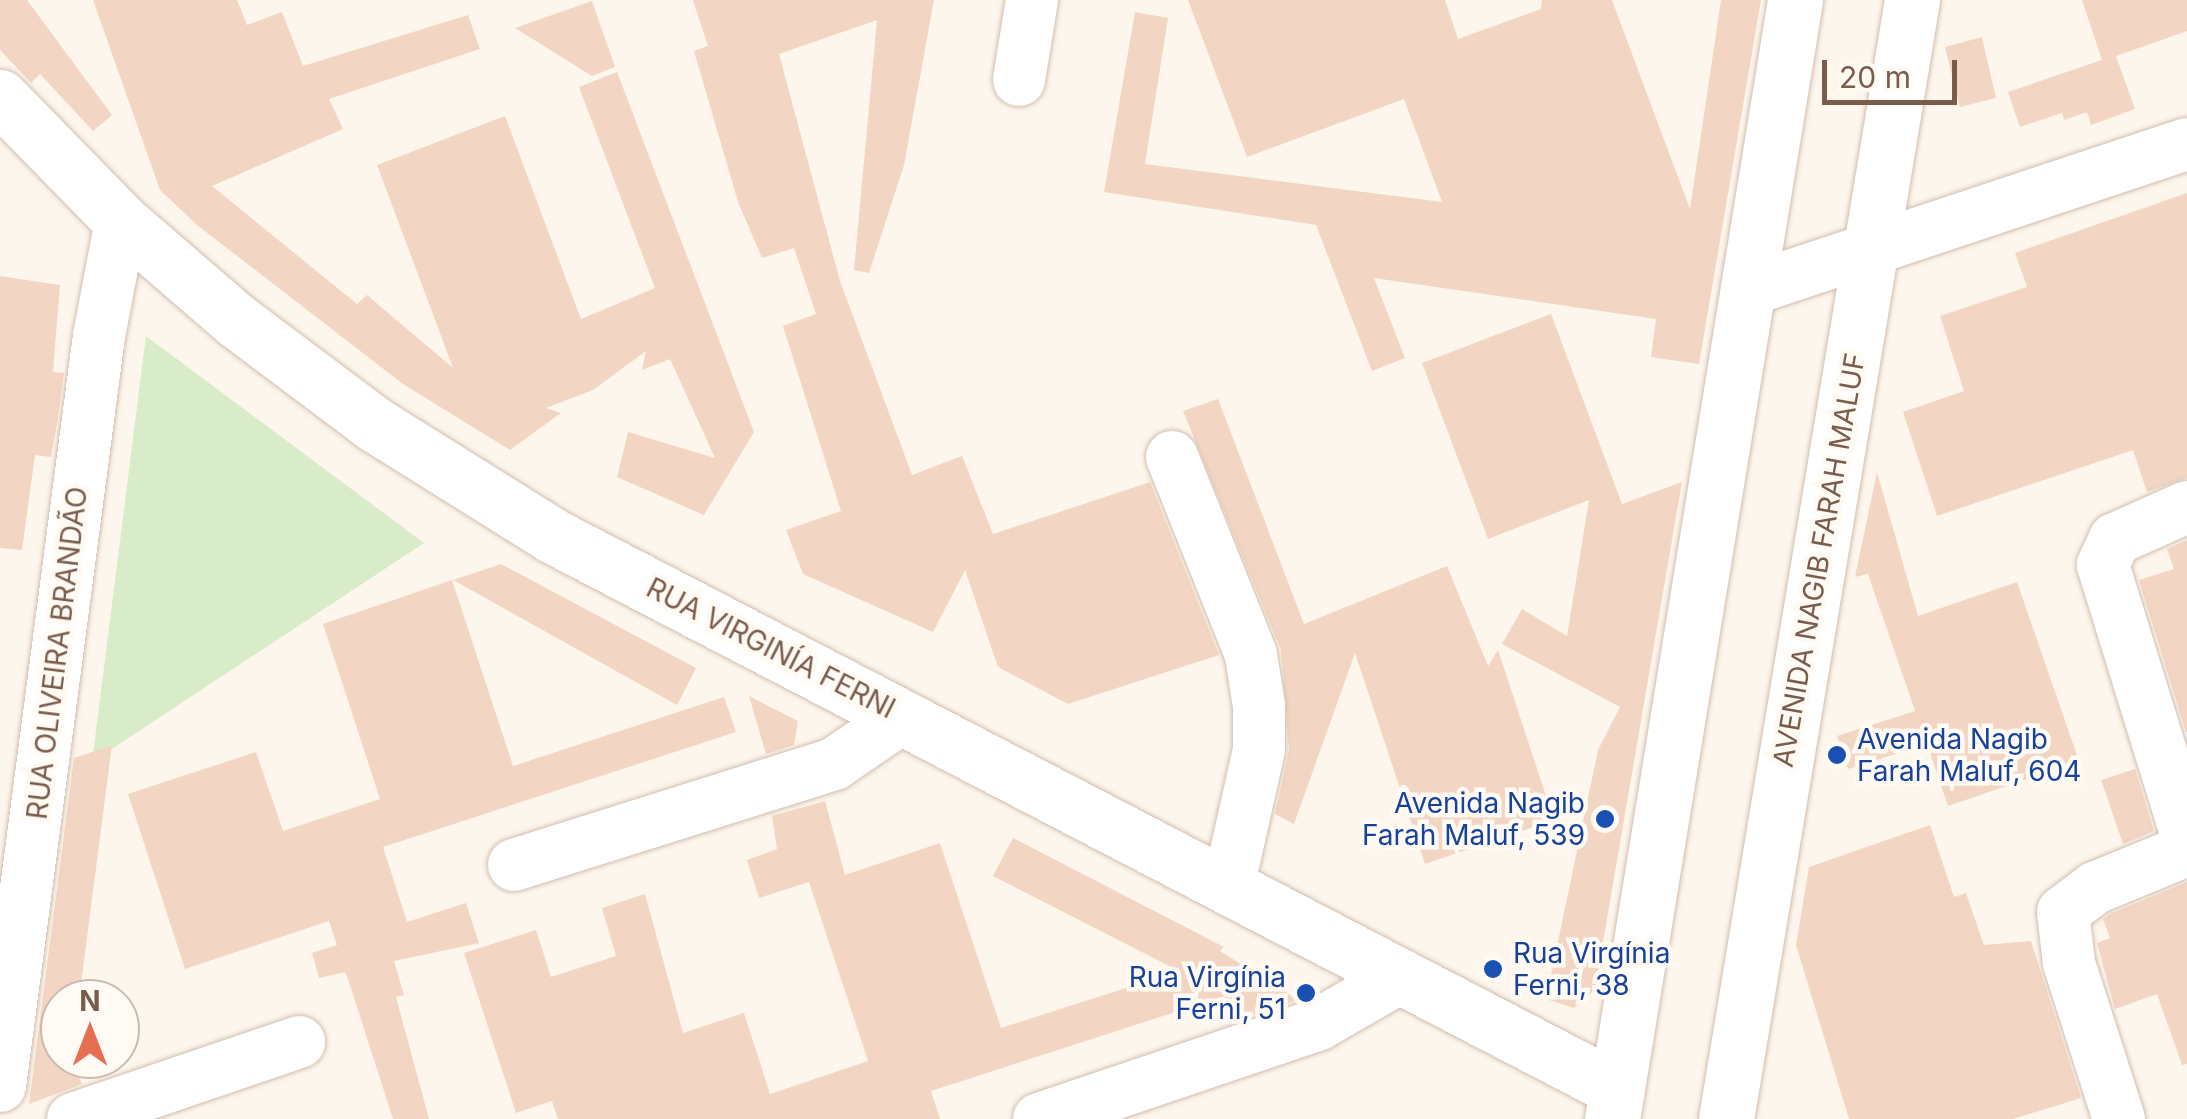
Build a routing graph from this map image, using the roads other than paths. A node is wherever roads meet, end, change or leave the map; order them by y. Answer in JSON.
{"nodes":[{"id":1,"x":1032,"y":0,"type":"edge"},
{"id":2,"x":1796,"y":0,"type":"edge"},
{"id":3,"x":1912,"y":0,"type":"edge"},
{"id":4,"x":1019,"y":80,"type":"dead end"},
{"id":5,"x":0,"y":97,"type":"edge"},
{"id":6,"x":2187,"y":144,"type":"edge"},
{"id":7,"x":122,"y":221,"type":"junction"},
{"id":8,"x":1871,"y":250,"type":"junction"},
{"id":9,"x":1751,"y":289,"type":"junction"},
{"id":10,"x":1172,"y":458,"type":"dead end"},
{"id":11,"x":2187,"y":507,"type":"edge"},
{"id":12,"x":903,"y":717,"type":"junction"},
{"id":13,"x":2187,"y":836,"type":"edge"},
{"id":14,"x":2187,"y":850,"type":"edge"},
{"id":15,"x":514,"y":865,"type":"dead end"},
{"id":16,"x":1228,"y":888,"type":"junction"},
{"id":17,"x":1399,"y":978,"type":"junction"},
{"id":18,"x":299,"y":1042,"type":"dead end"},
{"id":19,"x":0,"y":1086,"type":"edge"},
{"id":20,"x":1624,"y":1109,"type":"edge"},
{"id":21,"x":73,"y":1119,"type":"edge"},
{"id":22,"x":1039,"y":1119,"type":"edge"},
{"id":23,"x":1726,"y":1119,"type":"edge"},
{"id":24,"x":2118,"y":1119,"type":"edge"}],
"edges":[{"from":1,"to":4,"type":"street"},
{"from":2,"to":9,"type":"main road"},
{"from":3,"to":8,"type":"main road","name":"AVENIDA NAGIB FARAH MALUF"},
{"from":5,"to":7,"type":"main road","name":"RUA VIRGINÍA FERNI"},
{"from":6,"to":8,"type":"street"},
{"from":7,"to":12,"type":"main road","name":"RUA VIRGINÍA FERNI"},
{"from":7,"to":19,"type":"street","name":"RUA OLIVEIRA BRANDÃO"},
{"from":8,"to":9,"type":"street"},
{"from":8,"to":23,"type":"main road","name":"AVENIDA NAGIB FARAH MALUF"},
{"from":9,"to":20,"type":"main road"},
{"from":10,"to":16,"type":"street"},
{"from":11,"to":13,"type":"street"},
{"from":12,"to":15,"type":"street"},
{"from":12,"to":16,"type":"main road","name":"RUA VIRGINÍA FERNI"},
{"from":14,"to":24,"type":"street"},
{"from":16,"to":17,"type":"main road","name":"RUA VIRGINÍA FERNI"},
{"from":17,"to":20,"type":"main road","name":"RUA VIRGINÍA FERNI"},
{"from":17,"to":22,"type":"street"},
{"from":18,"to":21,"type":"street"}]}
